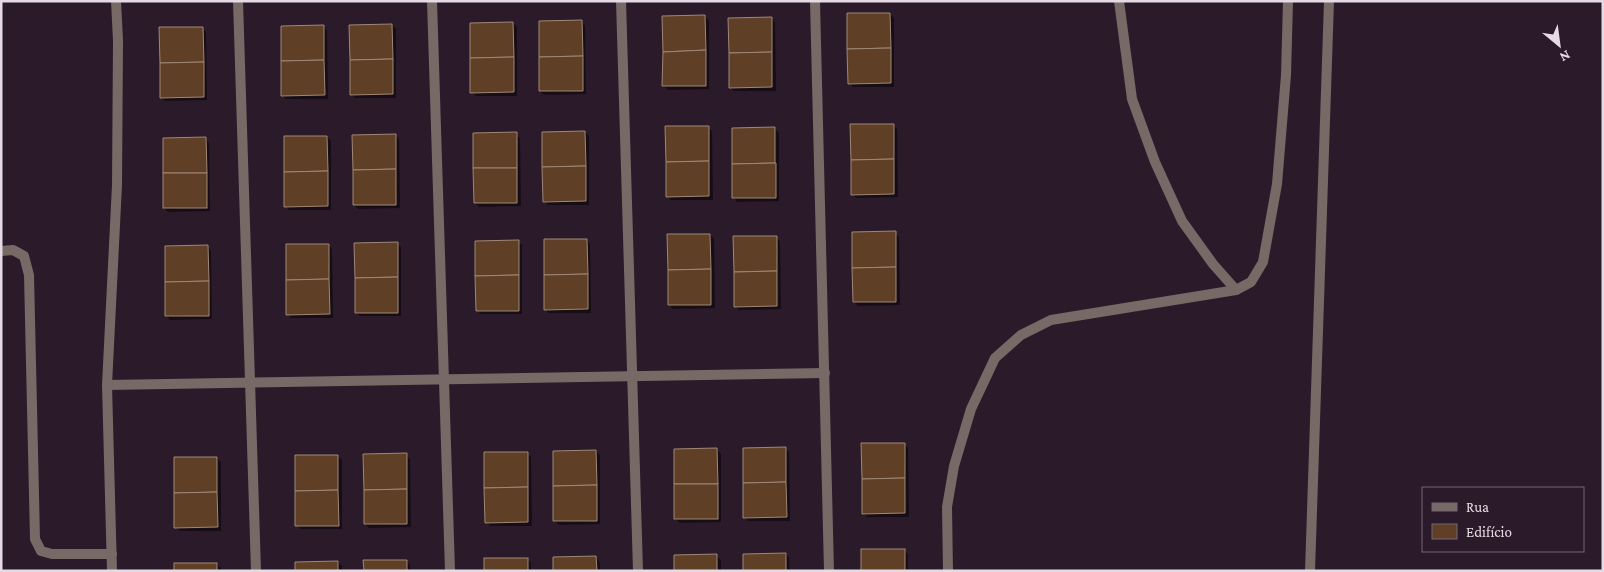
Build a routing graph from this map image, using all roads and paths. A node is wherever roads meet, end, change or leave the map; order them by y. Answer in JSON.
{"nodes":[{"id":1,"x":116,"y":1,"type":"edge"},
{"id":2,"x":238,"y":1,"type":"edge"},
{"id":3,"x":432,"y":1,"type":"edge"},
{"id":4,"x":621,"y":1,"type":"edge"},
{"id":5,"x":815,"y":1,"type":"edge"},
{"id":6,"x":1119,"y":1,"type":"edge"},
{"id":7,"x":1288,"y":1,"type":"edge"},
{"id":8,"x":1329,"y":1,"type":"edge"},
{"id":9,"x":1,"y":251,"type":"edge"},
{"id":10,"x":1236,"y":290,"type":"junction"},
{"id":11,"x":825,"y":373,"type":"junction"},
{"id":12,"x":632,"y":376,"type":"junction"},
{"id":13,"x":444,"y":380,"type":"junction"},
{"id":14,"x":251,"y":383,"type":"junction"},
{"id":15,"x":107,"y":385,"type":"junction"},
{"id":16,"x":112,"y":554,"type":"junction"},
{"id":17,"x":112,"y":571,"type":"edge"},
{"id":18,"x":256,"y":571,"type":"edge"},
{"id":19,"x":450,"y":571,"type":"edge"},
{"id":20,"x":638,"y":571,"type":"edge"},
{"id":21,"x":829,"y":571,"type":"edge"},
{"id":22,"x":948,"y":571,"type":"edge"},
{"id":23,"x":1310,"y":571,"type":"edge"}],
"edges":[{"from":1,"to":15,"type":"street"},
{"from":2,"to":14,"type":"street"},
{"from":3,"to":13,"type":"street"},
{"from":4,"to":12,"type":"street"},
{"from":5,"to":11,"type":"street"},
{"from":6,"to":10,"type":"street"},
{"from":7,"to":10,"type":"street"},
{"from":8,"to":23,"type":"street"},
{"from":9,"to":16,"type":"street"},
{"from":10,"to":22,"type":"street"},
{"from":11,"to":12,"type":"street"},
{"from":11,"to":21,"type":"street"},
{"from":12,"to":13,"type":"street"},
{"from":12,"to":20,"type":"street"},
{"from":13,"to":14,"type":"street"},
{"from":13,"to":19,"type":"street"},
{"from":14,"to":15,"type":"street"},
{"from":14,"to":18,"type":"street"},
{"from":15,"to":16,"type":"street"},
{"from":16,"to":17,"type":"street"}]}
